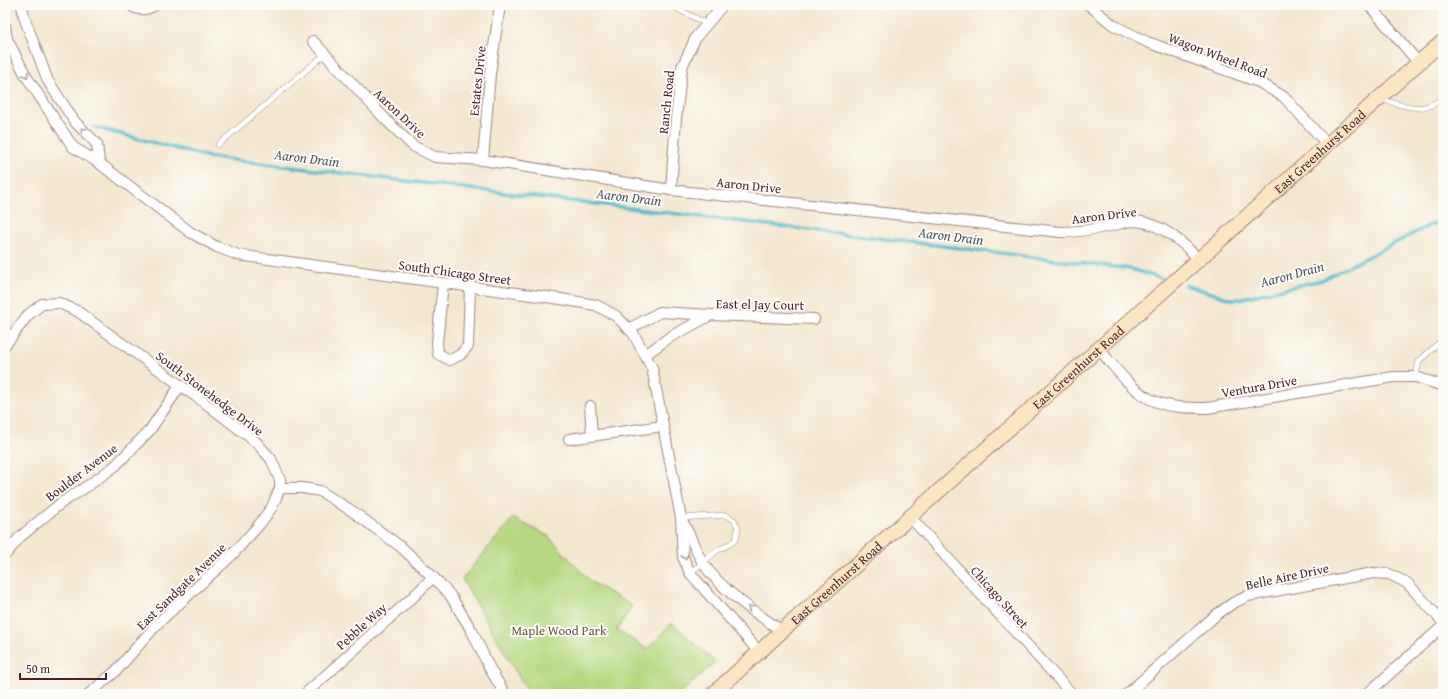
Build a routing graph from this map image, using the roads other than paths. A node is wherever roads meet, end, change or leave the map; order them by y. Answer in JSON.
{"nodes":[{"id":1,"x":22,"y":5,"type":"edge"},
{"id":2,"x":130,"y":5,"type":"edge"},
{"id":3,"x":155,"y":5,"type":"edge"},
{"id":4,"x":500,"y":5,"type":"edge"},
{"id":5,"x":670,"y":5,"type":"edge"},
{"id":6,"x":723,"y":5,"type":"edge"},
{"id":7,"x":1089,"y":5,"type":"edge"},
{"id":8,"x":1369,"y":5,"type":"edge"},
{"id":9,"x":707,"y":24,"type":"junction"},
{"id":10,"x":5,"y":26,"type":"edge"},
{"id":11,"x":313,"y":41,"type":"dead end"},
{"id":12,"x":1443,"y":42,"type":"edge"},
{"id":13,"x":324,"y":55,"type":"junction"},
{"id":14,"x":1418,"y":62,"type":"junction"},
{"id":15,"x":1443,"y":96,"type":"edge"},
{"id":16,"x":1378,"y":98,"type":"junction"},
{"id":17,"x":1327,"y":144,"type":"junction"},
{"id":18,"x":218,"y":145,"type":"dead end"},
{"id":19,"x":483,"y":160,"type":"junction"},
{"id":20,"x":99,"y":163,"type":"junction"},
{"id":21,"x":671,"y":190,"type":"junction"},
{"id":22,"x":1199,"y":260,"type":"junction"},
{"id":23,"x":442,"y":283,"type":"junction"},
{"id":24,"x":470,"y":287,"type":"junction"},
{"id":25,"x":711,"y":315,"type":"junction"},
{"id":26,"x":814,"y":319,"type":"dead end"},
{"id":27,"x":629,"y":329,"type":"junction"},
{"id":28,"x":1443,"y":339,"type":"edge"},
{"id":29,"x":5,"y":345,"type":"edge"},
{"id":30,"x":1099,"y":349,"type":"junction"},
{"id":31,"x":645,"y":355,"type":"junction"},
{"id":32,"x":1416,"y":377,"type":"junction"},
{"id":33,"x":180,"y":386,"type":"junction"},
{"id":34,"x":1443,"y":386,"type":"edge"},
{"id":35,"x":590,"y":406,"type":"dead end"},
{"id":36,"x":662,"y":426,"type":"junction"},
{"id":37,"x":592,"y":436,"type":"junction"},
{"id":38,"x":569,"y":439,"type":"dead end"},
{"id":39,"x":280,"y":488,"type":"junction"},
{"id":40,"x":910,"y":517,"type":"junction"},
{"id":41,"x":681,"y":518,"type":"junction"},
{"id":42,"x":5,"y":554,"type":"edge"},
{"id":43,"x":703,"y":563,"type":"junction"},
{"id":44,"x":690,"y":574,"type":"junction"},
{"id":45,"x":433,"y":576,"type":"junction"},
{"id":46,"x":1443,"y":622,"type":"edge"},
{"id":47,"x":1443,"y":626,"type":"edge"},
{"id":48,"x":782,"y":631,"type":"junction"},
{"id":49,"x":759,"y":652,"type":"junction"},
{"id":50,"x":89,"y":694,"type":"edge"},
{"id":51,"x":305,"y":694,"type":"edge"},
{"id":52,"x":505,"y":694,"type":"edge"},
{"id":53,"x":713,"y":694,"type":"edge"},
{"id":54,"x":1072,"y":694,"type":"edge"},
{"id":55,"x":1127,"y":694,"type":"edge"},
{"id":56,"x":1367,"y":694,"type":"edge"}],
"edges":[{"from":20,"to":1,"type":"street","one_way":true},
{"from":2,"to":3,"type":"street"},
{"from":4,"to":19,"type":"street","name":"Estates Drive"},
{"from":5,"to":9,"type":"lane"},
{"from":6,"to":9,"type":"street","name":"Ranch Road"},
{"from":7,"to":17,"type":"street","name":"Wagon Wheel Road"},
{"from":8,"to":14,"type":"street"},
{"from":9,"to":21,"type":"street","name":"Ranch Road"},
{"from":10,"to":20,"type":"street","name":"South Chicago Street","one_way":true},
{"from":11,"to":13,"type":"street","name":"Aaron Drive"},
{"from":12,"to":14,"type":"main road","name":"East Greenhurst Road"},
{"from":13,"to":18,"type":"lane"},
{"from":13,"to":19,"type":"street","name":"Aaron Drive"},
{"from":14,"to":16,"type":"main road","name":"East Greenhurst Road"},
{"from":15,"to":16,"type":"lane"},
{"from":16,"to":17,"type":"main road","name":"East Greenhurst Road"},
{"from":17,"to":22,"type":"main road","name":"East Greenhurst Road"},
{"from":19,"to":21,"type":"street","name":"Aaron Drive"},
{"from":20,"to":23,"type":"street","name":"South Chicago Street"},
{"from":21,"to":22,"type":"street","name":"Aaron Drive"},
{"from":22,"to":30,"type":"main road","name":"East Greenhurst Road"},
{"from":23,"to":24,"type":"street","name":"South Chicago Street"},
{"from":23,"to":24,"type":"street"},
{"from":24,"to":27,"type":"street","name":"South Chicago Street"},
{"from":25,"to":26,"type":"street","name":"East el Jay Court"},
{"from":25,"to":27,"type":"street"},
{"from":25,"to":31,"type":"street","name":"East el Jay Court"},
{"from":27,"to":31,"type":"street","name":"South Chicago Street"},
{"from":28,"to":32,"type":"lane"},
{"from":29,"to":33,"type":"street","name":"South Stonehedge Drive"},
{"from":30,"to":32,"type":"street","name":"Ventura Drive"},
{"from":30,"to":40,"type":"main road","name":"East Greenhurst Road"},
{"from":31,"to":36,"type":"street","name":"South Chicago Street"},
{"from":32,"to":34,"type":"street","name":"Ventura Drive"},
{"from":33,"to":39,"type":"street","name":"South Stonehedge Drive"},
{"from":33,"to":42,"type":"street","name":"Boulder Avenue"},
{"from":35,"to":37,"type":"street"},
{"from":36,"to":37,"type":"street"},
{"from":36,"to":41,"type":"street","name":"South Chicago Street"},
{"from":37,"to":38,"type":"street"},
{"from":39,"to":45,"type":"street"},
{"from":39,"to":50,"type":"street","name":"East Sandgate Avenue"},
{"from":40,"to":48,"type":"main road","name":"East Greenhurst Road"},
{"from":40,"to":54,"type":"street","name":"Chicago Street"},
{"from":41,"to":43,"type":"street","name":"South Chicago Street"},
{"from":41,"to":43,"type":"lane"},
{"from":41,"to":44,"type":"street","name":"South Chicago Street","one_way":true},
{"from":43,"to":44,"type":"lane"},
{"from":48,"to":43,"type":"street","name":"South Chicago Street","one_way":true},
{"from":44,"to":49,"type":"street","name":"South Chicago Street"},
{"from":45,"to":51,"type":"street","name":"Pebble Way"},
{"from":45,"to":52,"type":"street"},
{"from":46,"to":55,"type":"street","name":"Belle Aire Drive"},
{"from":47,"to":56,"type":"street"},
{"from":48,"to":49,"type":"main road","name":"East Greenhurst Road"},
{"from":49,"to":53,"type":"main road","name":"East Greenhurst Road"}]}
